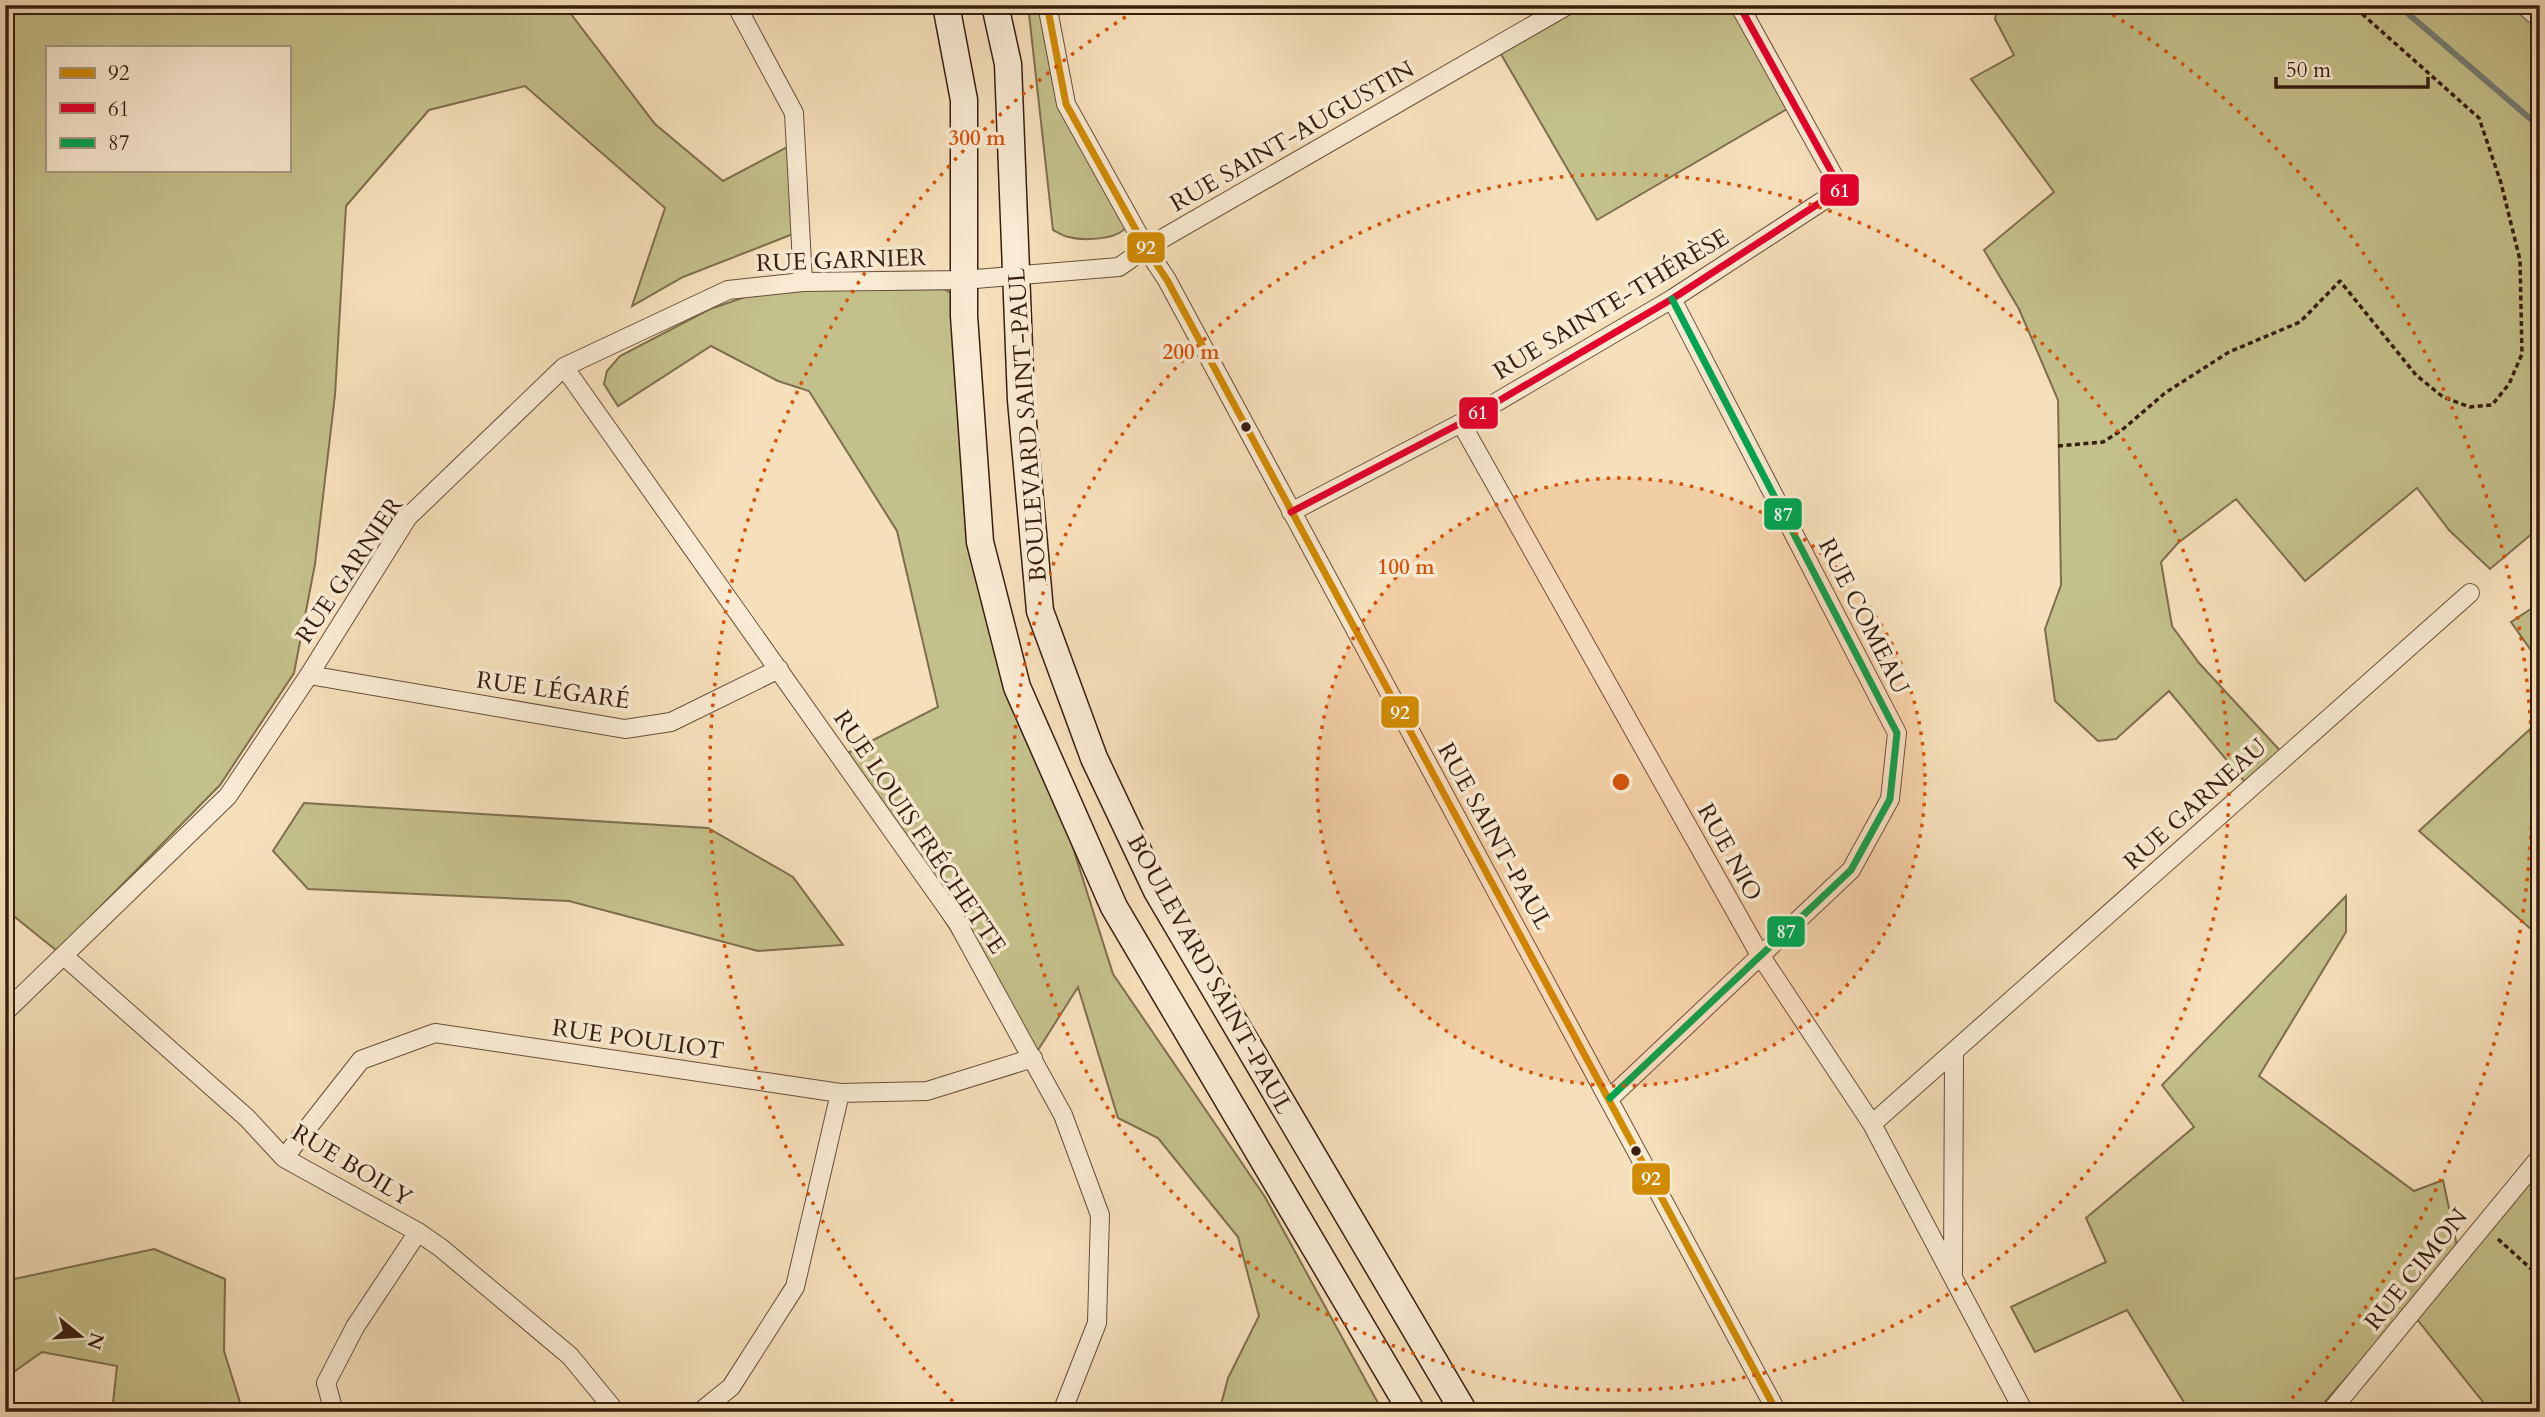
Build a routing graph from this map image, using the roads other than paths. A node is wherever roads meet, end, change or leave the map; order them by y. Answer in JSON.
{"nodes":[{"id":1,"x":736,"y":5,"type":"edge"},
{"id":2,"x":946,"y":5,"type":"edge"},
{"id":3,"x":995,"y":5,"type":"edge"},
{"id":4,"x":1052,"y":5,"type":"edge"},
{"id":5,"x":1568,"y":5,"type":"edge"},
{"id":6,"x":1739,"y":5,"type":"edge"},
{"id":7,"x":2517,"y":5,"type":"edge"},
{"id":8,"x":2540,"y":25,"type":"edge"},
{"id":9,"x":1146,"y":248,"type":"junction"},
{"id":10,"x":1016,"y":275,"type":"junction"},
{"id":11,"x":955,"y":280,"type":"junction"},
{"id":12,"x":803,"y":282,"type":"junction"},
{"id":13,"x":1672,"y":299,"type":"junction"},
{"id":14,"x":564,"y":368,"type":"junction"},
{"id":15,"x":1461,"y":423,"type":"junction"},
{"id":16,"x":1291,"y":512,"type":"junction"},
{"id":17,"x":2470,"y":593,"type":"dead end"},
{"id":18,"x":779,"y":669,"type":"junction"},
{"id":19,"x":309,"y":675,"type":"junction"},
{"id":20,"x":64,"y":956,"type":"junction"},
{"id":21,"x":1760,"y":956,"type":"junction"},
{"id":22,"x":5,"y":1012,"type":"edge"},
{"id":23,"x":1954,"y":1052,"type":"junction"},
{"id":24,"x":1032,"y":1058,"type":"junction"},
{"id":25,"x":840,"y":1094,"type":"junction"},
{"id":26,"x":1610,"y":1098,"type":"junction"},
{"id":27,"x":1872,"y":1124,"type":"junction"},
{"id":28,"x":2540,"y":1157,"type":"edge"},
{"id":29,"x":284,"y":1158,"type":"junction"},
{"id":30,"x":418,"y":1232,"type":"junction"},
{"id":31,"x":1953,"y":1277,"type":"junction"},
{"id":32,"x":2339,"y":1408,"type":"edge"},
{"id":33,"x":334,"y":1412,"type":"edge"},
{"id":34,"x":616,"y":1412,"type":"edge"},
{"id":35,"x":701,"y":1412,"type":"edge"},
{"id":36,"x":1062,"y":1412,"type":"edge"},
{"id":37,"x":1412,"y":1412,"type":"edge"},
{"id":38,"x":1464,"y":1412,"type":"edge"},
{"id":39,"x":1777,"y":1412,"type":"edge"},
{"id":40,"x":2024,"y":1412,"type":"edge"}],
"edges":[{"from":1,"to":12,"type":"street"},
{"from":2,"to":11,"type":"main road","name":"BOULEVARD SAINT-PAUL"},
{"from":3,"to":10,"type":"main road","name":"BOULEVARD SAINT-PAUL"},
{"from":4,"to":9,"type":"street","name":"RUE SAINT-PAUL"},
{"from":5,"to":9,"type":"street","name":"RUE SAINT-AUGUSTIN"},
{"from":6,"to":13,"type":"street","name":"RUE SAINTE-THÉRÈSE"},
{"from":7,"to":8,"type":"lane"},
{"from":9,"to":10,"type":"street","name":"RUE SAINT-AUGUSTIN"},
{"from":9,"to":16,"type":"street","name":"RUE SAINT-PAUL"},
{"from":10,"to":11,"type":"street","name":"RUE SAINT-AUGUSTIN"},
{"from":10,"to":38,"type":"main road","name":"BOULEVARD SAINT-PAUL"},
{"from":11,"to":12,"type":"street","name":"RUE GARNIER"},
{"from":11,"to":37,"type":"main road","name":"BOULEVARD SAINT-PAUL"},
{"from":12,"to":14,"type":"street","name":"RUE GARNIER"},
{"from":13,"to":15,"type":"street","name":"RUE SAINTE-THÉRÈSE"},
{"from":13,"to":21,"type":"street","name":"RUE COMEAU"},
{"from":14,"to":18,"type":"street","name":"RUE LOUIS FRÉCHETTE"},
{"from":14,"to":19,"type":"street","name":"RUE GARNIER"},
{"from":15,"to":16,"type":"street","name":"RUE SAINTE-THÉRÈSE"},
{"from":15,"to":21,"type":"street","name":"RUE NIO"},
{"from":16,"to":26,"type":"street","name":"RUE SAINT-PAUL"},
{"from":17,"to":23,"type":"street","name":"RUE GARNEAU"},
{"from":18,"to":19,"type":"street","name":"RUE LÉGARÉ"},
{"from":18,"to":24,"type":"street","name":"RUE LOUIS FRÉCHETTE"},
{"from":19,"to":20,"type":"street","name":"RUE GARNIER"},
{"from":20,"to":22,"type":"street","name":"RUE GARNIER"},
{"from":20,"to":29,"type":"street","name":"RUE BOILY"},
{"from":21,"to":26,"type":"street"},
{"from":21,"to":27,"type":"street","name":"RUE NIO"},
{"from":23,"to":27,"type":"street","name":"RUE GARNEAU"},
{"from":23,"to":31,"type":"street"},
{"from":24,"to":25,"type":"street","name":"RUE POULIOT"},
{"from":24,"to":36,"type":"street","name":"RUE LOUIS FRÉCHETTE"},
{"from":25,"to":29,"type":"street","name":"RUE POULIOT"},
{"from":25,"to":35,"type":"street"},
{"from":26,"to":39,"type":"street","name":"RUE SAINT-PAUL"},
{"from":27,"to":31,"type":"street","name":"RUE NIO"},
{"from":28,"to":32,"type":"street","name":"RUE CIMON"},
{"from":29,"to":30,"type":"street","name":"RUE BOILY"},
{"from":30,"to":33,"type":"street"},
{"from":30,"to":34,"type":"street","name":"RUE BOILY"},
{"from":31,"to":40,"type":"street","name":"RUE NIO"}]}
